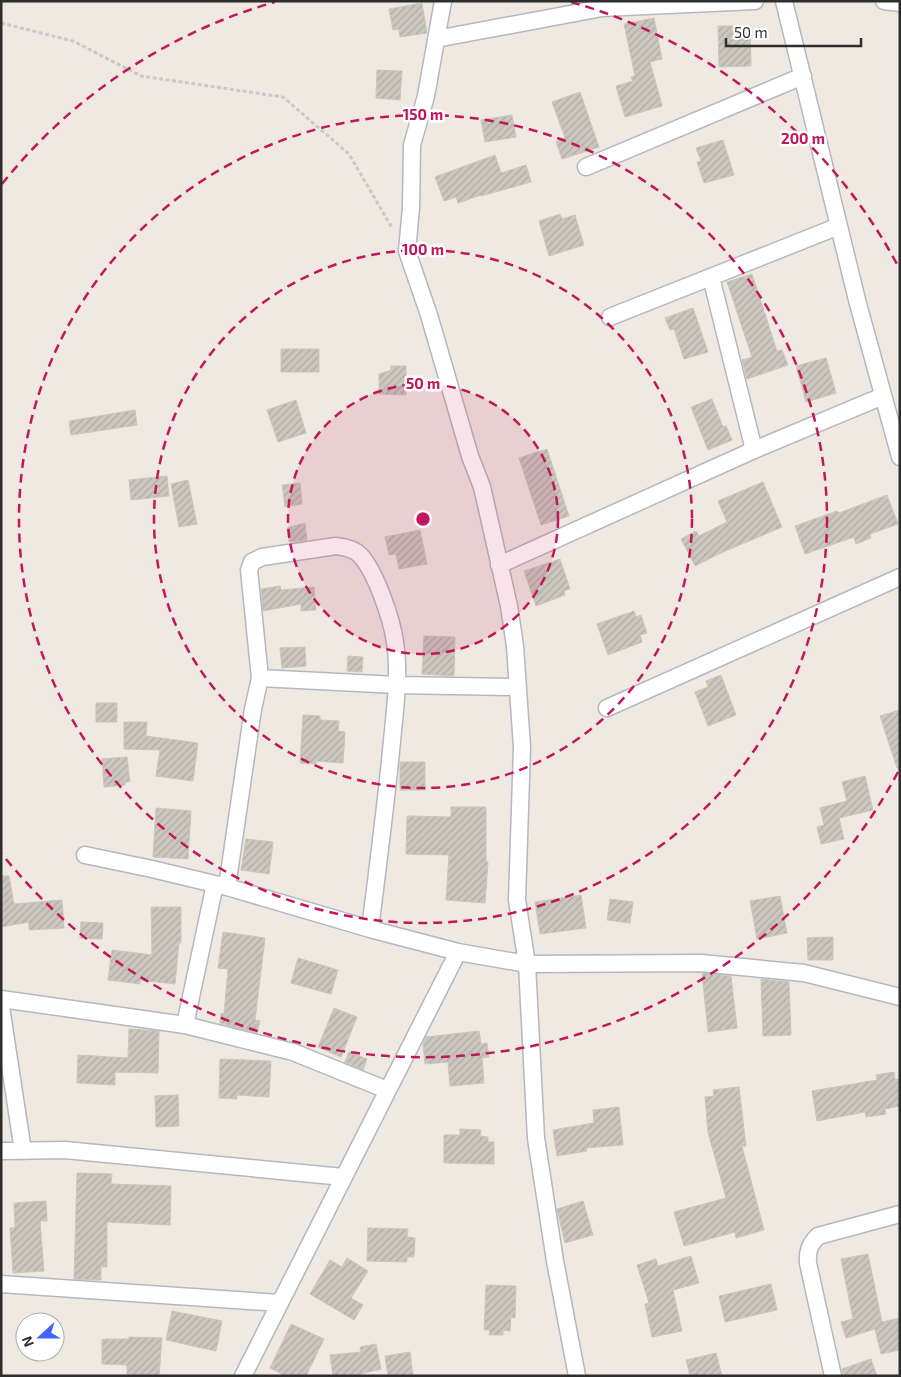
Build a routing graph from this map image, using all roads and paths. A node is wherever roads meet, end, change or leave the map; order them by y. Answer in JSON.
{"nodes":[{"id":1,"x":443,"y":1,"type":"edge"},
{"id":2,"x":754,"y":1,"type":"edge"},
{"id":3,"x":784,"y":1,"type":"edge"},
{"id":4,"x":884,"y":1,"type":"edge"},
{"id":5,"x":900,"y":3,"type":"edge"},
{"id":6,"x":1,"y":23,"type":"edge"},
{"id":7,"x":436,"y":39,"type":"junction"},
{"id":8,"x":803,"y":76,"type":"junction"},
{"id":9,"x":586,"y":167,"type":"dead end"},
{"id":10,"x":839,"y":226,"type":"junction"},
{"id":11,"x":407,"y":251,"type":"junction"},
{"id":12,"x":711,"y":277,"type":"junction"},
{"id":13,"x":610,"y":317,"type":"dead end"},
{"id":14,"x":883,"y":396,"type":"junction"},
{"id":15,"x":754,"y":450,"type":"junction"},
{"id":16,"x":900,"y":457,"type":"edge"},
{"id":17,"x":499,"y":565,"type":"junction"},
{"id":18,"x":900,"y":578,"type":"edge"},
{"id":19,"x":260,"y":678,"type":"junction"},
{"id":20,"x":397,"y":685,"type":"junction"},
{"id":21,"x":517,"y":687,"type":"junction"},
{"id":22,"x":607,"y":708,"type":"dead end"},
{"id":23,"x":85,"y":855,"type":"dead end"},
{"id":24,"x":221,"y":885,"type":"junction"},
{"id":25,"x":370,"y":929,"type":"junction"},
{"id":26,"x":458,"y":952,"type":"junction"},
{"id":27,"x":527,"y":964,"type":"junction"},
{"id":28,"x":900,"y":997,"type":"edge"},
{"id":29,"x":1,"y":1000,"type":"edge"},
{"id":30,"x":1,"y":1007,"type":"edge"},
{"id":31,"x":185,"y":1025,"type":"junction"},
{"id":32,"x":387,"y":1090,"type":"junction"},
{"id":33,"x":1,"y":1151,"type":"edge"},
{"id":34,"x":23,"y":1151,"type":"junction"},
{"id":35,"x":343,"y":1177,"type":"junction"},
{"id":36,"x":900,"y":1214,"type":"edge"},
{"id":37,"x":1,"y":1284,"type":"edge"},
{"id":38,"x":280,"y":1302,"type":"junction"},
{"id":39,"x":242,"y":1376,"type":"edge"},
{"id":40,"x":577,"y":1376,"type":"edge"},
{"id":41,"x":833,"y":1376,"type":"edge"}],
"edges":[{"from":1,"to":7,"type":"street"},
{"from":2,"to":7,"type":"street"},
{"from":3,"to":8,"type":"street"},
{"from":4,"to":5,"type":"street"},
{"from":6,"to":11,"type":"path"},
{"from":7,"to":11,"type":"street"},
{"from":8,"to":9,"type":"street"},
{"from":8,"to":10,"type":"street"},
{"from":10,"to":12,"type":"street"},
{"from":10,"to":14,"type":"street"},
{"from":11,"to":17,"type":"street"},
{"from":12,"to":13,"type":"street"},
{"from":12,"to":15,"type":"street"},
{"from":14,"to":15,"type":"street"},
{"from":14,"to":16,"type":"street"},
{"from":15,"to":17,"type":"street"},
{"from":17,"to":21,"type":"street"},
{"from":18,"to":22,"type":"street"},
{"from":19,"to":20,"type":"street"},
{"from":19,"to":20,"type":"street"},
{"from":19,"to":24,"type":"street"},
{"from":20,"to":21,"type":"street"},
{"from":20,"to":25,"type":"street"},
{"from":21,"to":27,"type":"street"},
{"from":23,"to":24,"type":"street"},
{"from":24,"to":25,"type":"street"},
{"from":24,"to":31,"type":"street"},
{"from":25,"to":26,"type":"street"},
{"from":26,"to":27,"type":"street"},
{"from":26,"to":32,"type":"street"},
{"from":27,"to":28,"type":"street"},
{"from":27,"to":40,"type":"street"},
{"from":29,"to":31,"type":"street"},
{"from":30,"to":34,"type":"street"},
{"from":31,"to":32,"type":"street"},
{"from":32,"to":35,"type":"street"},
{"from":33,"to":34,"type":"street"},
{"from":34,"to":35,"type":"street"},
{"from":35,"to":38,"type":"street"},
{"from":36,"to":41,"type":"street"},
{"from":37,"to":38,"type":"street"},
{"from":38,"to":39,"type":"street"}]}
